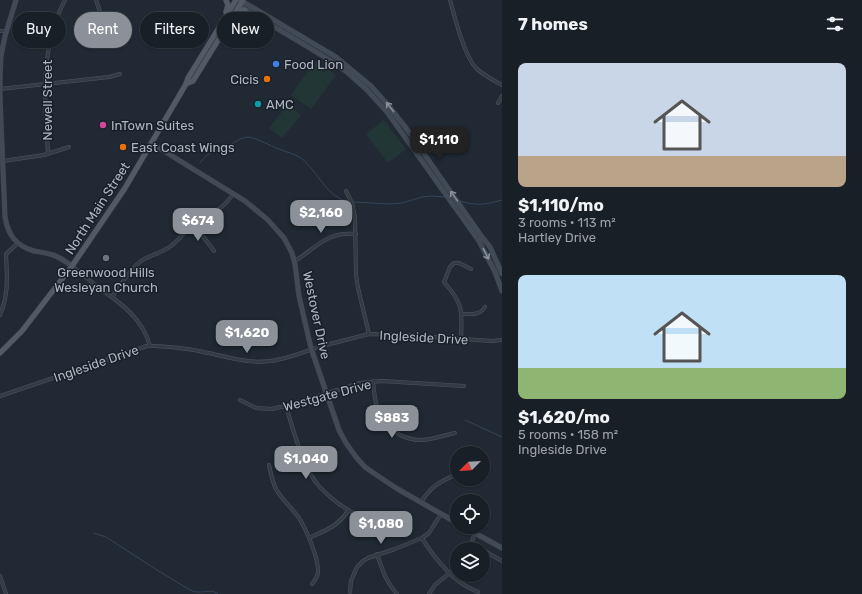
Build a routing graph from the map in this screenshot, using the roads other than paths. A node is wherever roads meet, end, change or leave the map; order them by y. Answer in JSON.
{"nodes":[{"id":1,"x":16,"y":0,"type":"edge"},
{"id":2,"x":65,"y":0,"type":"edge"},
{"id":3,"x":96,"y":0,"type":"edge"},
{"id":4,"x":226,"y":0,"type":"edge"},
{"id":5,"x":450,"y":0,"type":"edge"},
{"id":6,"x":233,"y":1,"type":"edge"},
{"id":7,"x":241,"y":2,"type":"edge"},
{"id":8,"x":245,"y":10,"type":"junction"},
{"id":9,"x":100,"y":12,"type":"edge"},
{"id":10,"x":226,"y":12,"type":"edge"},
{"id":11,"x":228,"y":12,"type":"edge"},
{"id":12,"x":235,"y":12,"type":"edge"},
{"id":13,"x":237,"y":12,"type":"edge"},
{"id":14,"x":217,"y":30,"type":"edge"},
{"id":15,"x":0,"y":31,"type":"edge"},
{"id":16,"x":6,"y":31,"type":"junction"},
{"id":17,"x":217,"y":42,"type":"edge"},
{"id":18,"x":120,"y":74,"type":"dead end"},
{"id":19,"x":45,"y":84,"type":"junction"},
{"id":20,"x":186,"y":84,"type":"junction"},
{"id":21,"x":502,"y":85,"type":"edge"},
{"id":22,"x":0,"y":88,"type":"edge"},
{"id":23,"x":502,"y":96,"type":"edge"},
{"id":24,"x":498,"y":103,"type":"dead end"},
{"id":25,"x":151,"y":143,"type":"junction"},
{"id":26,"x":69,"y":147,"type":"dead end"},
{"id":27,"x":46,"y":154,"type":"junction"},
{"id":28,"x":3,"y":161,"type":"junction"},
{"id":29,"x":346,"y":191,"type":"dead end"},
{"id":30,"x":233,"y":194,"type":"junction"},
{"id":31,"x":193,"y":223,"type":"junction"},
{"id":32,"x":356,"y":234,"type":"junction"},
{"id":33,"x":18,"y":243,"type":"junction"},
{"id":34,"x":214,"y":251,"type":"dead end"},
{"id":35,"x":0,"y":254,"type":"edge"},
{"id":36,"x":6,"y":254,"type":"junction"},
{"id":37,"x":295,"y":261,"type":"junction"},
{"id":38,"x":72,"y":266,"type":"junction"},
{"id":39,"x":471,"y":269,"type":"dead end"},
{"id":40,"x":502,"y":274,"type":"edge"},
{"id":41,"x":502,"y":291,"type":"edge"},
{"id":42,"x":112,"y":297,"type":"junction"},
{"id":43,"x":485,"y":307,"type":"dead end"},
{"id":44,"x":462,"y":314,"type":"junction"},
{"id":45,"x":0,"y":315,"type":"edge"},
{"id":46,"x":369,"y":334,"type":"junction"},
{"id":47,"x":461,"y":339,"type":"junction"},
{"id":48,"x":502,"y":340,"type":"edge"},
{"id":49,"x":150,"y":346,"type":"junction"},
{"id":50,"x":312,"y":350,"type":"junction"},
{"id":51,"x":0,"y":353,"type":"edge"},
{"id":52,"x":373,"y":381,"type":"junction"},
{"id":53,"x":464,"y":386,"type":"dead end"},
{"id":54,"x":326,"y":393,"type":"junction"},
{"id":55,"x":0,"y":396,"type":"edge"},
{"id":56,"x":240,"y":400,"type":"dead end"},
{"id":57,"x":286,"y":406,"type":"junction"},
{"id":58,"x":455,"y":433,"type":"dead end"},
{"id":59,"x":269,"y":465,"type":"dead end"},
{"id":60,"x":450,"y":477,"type":"edge"},
{"id":61,"x":421,"y":502,"type":"junction"},
{"id":62,"x":348,"y":511,"type":"junction"},
{"id":63,"x":441,"y":514,"type":"junction"},
{"id":64,"x":367,"y":516,"type":"dead end"},
{"id":65,"x":450,"y":519,"type":"edge"},
{"id":66,"x":477,"y":534,"type":"edge"},
{"id":67,"x":309,"y":538,"type":"junction"},
{"id":68,"x":422,"y":538,"type":"junction"},
{"id":69,"x":502,"y":548,"type":"edge"},
{"id":70,"x":378,"y":554,"type":"junction"},
{"id":71,"x":490,"y":554,"type":"edge"},
{"id":72,"x":502,"y":561,"type":"edge"},
{"id":73,"x":450,"y":574,"type":"joint"},
{"id":74,"x":0,"y":576,"type":"edge"},
{"id":75,"x":460,"y":582,"type":"edge"},
{"id":76,"x":312,"y":584,"type":"dead end"},
{"id":77,"x":350,"y":592,"type":"dead end"},
{"id":78,"x":478,"y":592,"type":"dead end"},
{"id":79,"x":6,"y":594,"type":"edge"},
{"id":80,"x":397,"y":594,"type":"edge"},
{"id":81,"x":429,"y":594,"type":"edge"}],
"edges":[{"from":1,"to":16,"type":"street"},
{"from":2,"to":19,"type":"street","name":"Newell Street"},
{"from":3,"to":9,"type":"street"},
{"from":4,"to":10,"type":"main road"},
{"from":5,"to":21,"type":"street"},
{"from":6,"to":7,"type":"street"},
{"from":6,"to":11,"type":"main road","name":"North Main Street"},
{"from":7,"to":8,"type":"street"},
{"from":7,"to":12,"type":"main road","name":"North Main Street"},
{"from":40,"to":7,"type":"street","one_way":true},
{"from":8,"to":13,"type":"main road"},
{"from":8,"to":41,"type":"street","one_way":true},
{"from":14,"to":20,"type":"main road","name":"North Main Street"},
{"from":15,"to":16,"type":"street"},
{"from":16,"to":22,"type":"street"},
{"from":17,"to":20,"type":"main road","name":"North Main Street"},
{"from":18,"to":19,"type":"street"},
{"from":19,"to":22,"type":"street"},
{"from":19,"to":27,"type":"street","name":"Newell Street"},
{"from":20,"to":25,"type":"main road","name":"North Main Street"},
{"from":22,"to":28,"type":"street"},
{"from":23,"to":24,"type":"street"},
{"from":25,"to":30,"type":"street","name":"Westover Drive"},
{"from":25,"to":38,"type":"main road","name":"North Main Street"},
{"from":26,"to":27,"type":"street"},
{"from":27,"to":28,"type":"street"},
{"from":28,"to":33,"type":"street"},
{"from":29,"to":32,"type":"street"},
{"from":30,"to":31,"type":"street"},
{"from":30,"to":37,"type":"street","name":"Westover Drive"},
{"from":31,"to":34,"type":"street"},
{"from":31,"to":42,"type":"street"},
{"from":32,"to":37,"type":"street"},
{"from":32,"to":46,"type":"street"},
{"from":33,"to":36,"type":"street"},
{"from":33,"to":38,"type":"street"},
{"from":35,"to":36,"type":"street"},
{"from":36,"to":45,"type":"street"},
{"from":37,"to":50,"type":"street","name":"Westover Drive"},
{"from":38,"to":42,"type":"street"},
{"from":38,"to":51,"type":"main road","name":"North Main Street"},
{"from":39,"to":44,"type":"street"},
{"from":42,"to":49,"type":"street"},
{"from":43,"to":44,"type":"street"},
{"from":44,"to":47,"type":"street"},
{"from":46,"to":47,"type":"street","name":"Ingleside Drive"},
{"from":46,"to":50,"type":"street","name":"Ingleside Drive"},
{"from":47,"to":48,"type":"street","name":"Ingleside Drive"},
{"from":49,"to":50,"type":"street","name":"Ingleside Drive"},
{"from":49,"to":55,"type":"street","name":"Ingleside Drive"},
{"from":50,"to":54,"type":"street","name":"Westover Drive"},
{"from":52,"to":53,"type":"street","name":"Westgate Drive"},
{"from":52,"to":54,"type":"street","name":"Westgate Drive"},
{"from":52,"to":58,"type":"street"},
{"from":54,"to":57,"type":"street","name":"Westgate Drive"},
{"from":54,"to":61,"type":"street","name":"Westover Drive"},
{"from":56,"to":57,"type":"street","name":"Westgate Drive"},
{"from":57,"to":62,"type":"street"},
{"from":59,"to":67,"type":"street"},
{"from":60,"to":61,"type":"street"},
{"from":61,"to":63,"type":"street","name":"Westover Drive"},
{"from":62,"to":64,"type":"street"},
{"from":62,"to":67,"type":"street"},
{"from":63,"to":65,"type":"street","name":"Westover Drive"},
{"from":63,"to":68,"type":"street"},
{"from":66,"to":69,"type":"street"},
{"from":67,"to":76,"type":"street"},
{"from":68,"to":70,"type":"street"},
{"from":68,"to":73,"type":"street"},
{"from":70,"to":77,"type":"street"},
{"from":70,"to":80,"type":"street"},
{"from":71,"to":72,"type":"street"},
{"from":73,"to":81,"type":"street"},
{"from":74,"to":79,"type":"street"},
{"from":75,"to":78,"type":"street"}]}
